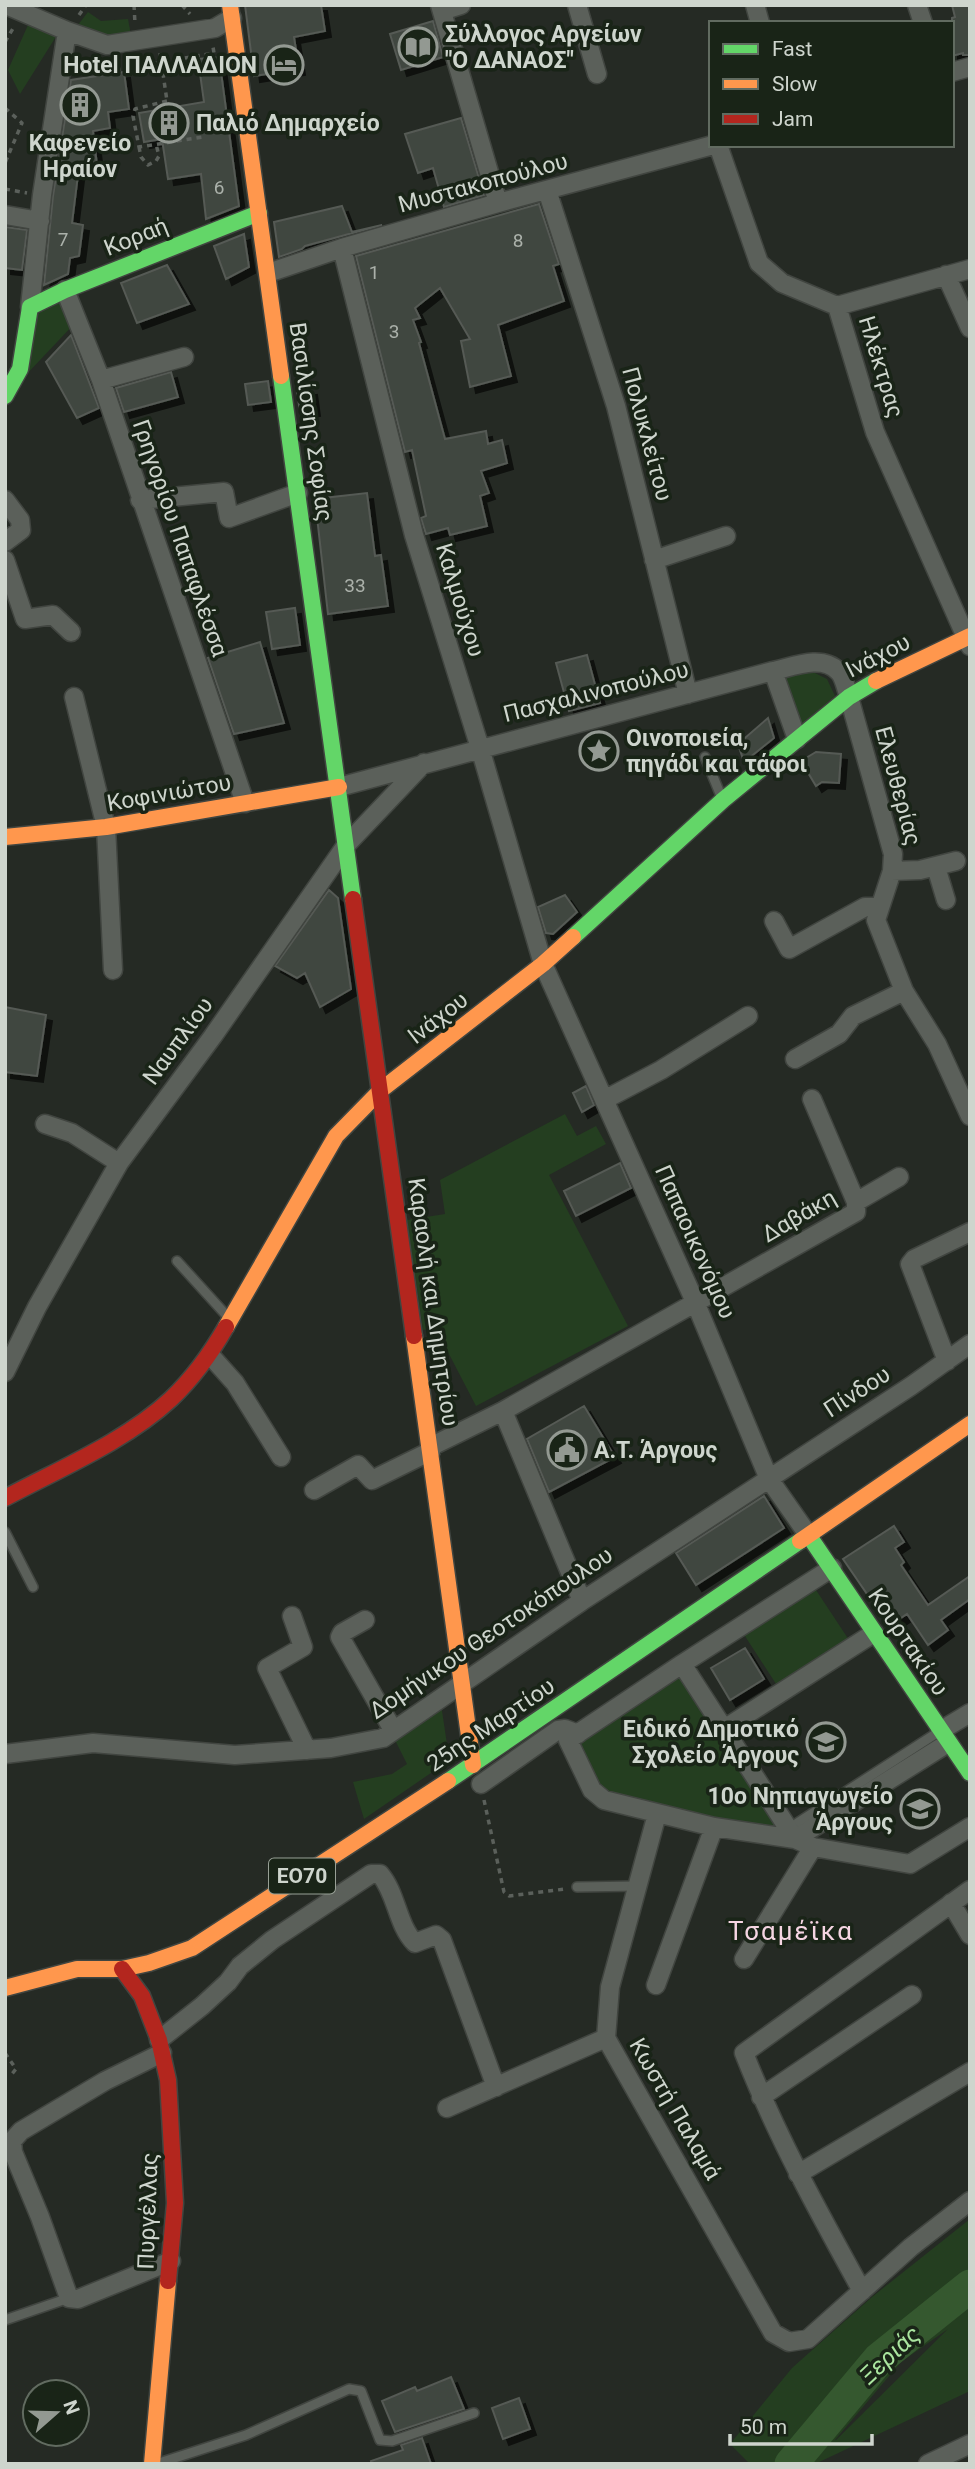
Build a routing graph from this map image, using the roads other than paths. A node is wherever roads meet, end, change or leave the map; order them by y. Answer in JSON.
{"nodes":[{"id":1,"x":6,"y":5,"type":"edge"},
{"id":2,"x":461,"y":5,"type":"edge"},
{"id":3,"x":577,"y":5,"type":"edge"},
{"id":4,"x":441,"y":8,"type":"edge"},
{"id":5,"x":231,"y":12,"type":"edge"},
{"id":6,"x":67,"y":31,"type":"junction"},
{"id":7,"x":597,"y":74,"type":"dead end"},
{"id":8,"x":709,"y":146,"type":"edge"},
{"id":9,"x":719,"y":147,"type":"edge"},
{"id":10,"x":547,"y":190,"type":"junction"},
{"id":11,"x":498,"y":203,"type":"junction"},
{"id":12,"x":259,"y":213,"type":"junction"},
{"id":13,"x":5,"y":215,"type":"edge"},
{"id":14,"x":40,"y":221,"type":"junction"},
{"id":15,"x":342,"y":248,"type":"junction"},
{"id":16,"x":970,"y":269,"type":"edge"},
{"id":17,"x":268,"y":273,"type":"junction"},
{"id":18,"x":946,"y":275,"type":"junction"},
{"id":19,"x":65,"y":290,"type":"junction"},
{"id":20,"x":837,"y":306,"type":"junction"},
{"id":21,"x":30,"y":307,"type":"junction"},
{"id":22,"x":970,"y":328,"type":"edge"},
{"id":23,"x":184,"y":357,"type":"dead end"},
{"id":24,"x":100,"y":380,"type":"junction"},
{"id":25,"x":5,"y":397,"type":"edge"},
{"id":26,"x":298,"y":493,"type":"junction"},
{"id":27,"x":5,"y":500,"type":"edge"},
{"id":28,"x":140,"y":500,"type":"junction"},
{"id":29,"x":726,"y":536,"type":"dead end"},
{"id":30,"x":5,"y":542,"type":"edge"},
{"id":31,"x":5,"y":560,"type":"edge"},
{"id":32,"x":654,"y":560,"type":"junction"},
{"id":33,"x":71,"y":632,"type":"dead end"},
{"id":34,"x":969,"y":640,"type":"edge"},
{"id":35,"x":773,"y":671,"type":"junction"},
{"id":36,"x":688,"y":694,"type":"junction"},
{"id":37,"x":74,"y":697,"type":"dead end"},
{"id":38,"x":849,"y":697,"type":"junction"},
{"id":39,"x":797,"y":739,"type":"junction"},
{"id":40,"x":480,"y":748,"type":"junction"},
{"id":41,"x":705,"y":757,"type":"dead end"},
{"id":42,"x":425,"y":762,"type":"junction"},
{"id":43,"x":339,"y":787,"type":"junction"},
{"id":44,"x":723,"y":800,"type":"junction"},
{"id":45,"x":244,"y":803,"type":"junction"},
{"id":46,"x":106,"y":827,"type":"junction"},
{"id":47,"x":5,"y":837,"type":"edge"},
{"id":48,"x":347,"y":844,"type":"junction"},
{"id":49,"x":956,"y":861,"type":"dead end"},
{"id":50,"x":936,"y":867,"type":"junction"},
{"id":51,"x":892,"y":871,"type":"junction"},
{"id":52,"x":946,"y":900,"type":"dead end"},
{"id":53,"x":879,"y":907,"type":"junction"},
{"id":54,"x":774,"y":921,"type":"dead end"},
{"id":55,"x":543,"y":964,"type":"junction"},
{"id":56,"x":113,"y":970,"type":"dead end"},
{"id":57,"x":904,"y":991,"type":"junction"},
{"id":58,"x":748,"y":1016,"type":"dead end"},
{"id":59,"x":795,"y":1059,"type":"dead end"},
{"id":60,"x":382,"y":1090,"type":"junction"},
{"id":61,"x":812,"y":1099,"type":"dead end"},
{"id":62,"x":604,"y":1100,"type":"junction"},
{"id":63,"x":970,"y":1116,"type":"edge"},
{"id":64,"x":45,"y":1124,"type":"dead end"},
{"id":65,"x":119,"y":1163,"type":"junction"},
{"id":66,"x":899,"y":1177,"type":"dead end"},
{"id":67,"x":856,"y":1202,"type":"junction"},
{"id":68,"x":970,"y":1232,"type":"edge"},
{"id":69,"x":177,"y":1261,"type":"dead end"},
{"id":70,"x":696,"y":1304,"type":"junction"},
{"id":71,"x":230,"y":1320,"type":"junction"},
{"id":72,"x":970,"y":1344,"type":"edge"},
{"id":73,"x":210,"y":1355,"type":"junction"},
{"id":74,"x":947,"y":1361,"type":"junction"},
{"id":75,"x":5,"y":1372,"type":"edge"},
{"id":76,"x":503,"y":1411,"type":"junction"},
{"id":77,"x":970,"y":1424,"type":"edge"},
{"id":78,"x":430,"y":1449,"type":"junction"},
{"id":79,"x":281,"y":1457,"type":"dead end"},
{"id":80,"x":769,"y":1479,"type":"junction"},
{"id":81,"x":314,"y":1489,"type":"dead end"},
{"id":82,"x":5,"y":1498,"type":"edge"},
{"id":83,"x":5,"y":1532,"type":"edge"},
{"id":84,"x":809,"y":1536,"type":"junction"},
{"id":85,"x":832,"y":1568,"type":"junction"},
{"id":86,"x":33,"y":1587,"type":"dead end"},
{"id":87,"x":583,"y":1601,"type":"junction"},
{"id":88,"x":292,"y":1616,"type":"dead end"},
{"id":89,"x":365,"y":1620,"type":"dead end"},
{"id":90,"x":874,"y":1633,"type":"junction"},
{"id":91,"x":682,"y":1664,"type":"junction"},
{"id":92,"x":463,"y":1684,"type":"junction"},
{"id":93,"x":970,"y":1713,"type":"edge"},
{"id":94,"x":724,"y":1729,"type":"junction"},
{"id":95,"x":393,"y":1730,"type":"junction"},
{"id":96,"x":573,"y":1737,"type":"junction"},
{"id":97,"x":944,"y":1737,"type":"junction"},
{"id":98,"x":307,"y":1750,"type":"junction"},
{"id":99,"x":5,"y":1754,"type":"edge"},
{"id":100,"x":473,"y":1765,"type":"junction"},
{"id":101,"x":970,"y":1773,"type":"edge"},
{"id":102,"x":481,"y":1784,"type":"road end"},
{"id":103,"x":657,"y":1814,"type":"junction"},
{"id":104,"x":714,"y":1827,"type":"junction"},
{"id":105,"x":970,"y":1827,"type":"edge"},
{"id":106,"x":791,"y":1834,"type":"junction"},
{"id":107,"x":813,"y":1847,"type":"junction"},
{"id":108,"x":638,"y":1886,"type":"junction"},
{"id":109,"x":577,"y":1887,"type":"road end"},
{"id":110,"x":970,"y":1890,"type":"edge"},
{"id":111,"x":951,"y":1903,"type":"junction"},
{"id":112,"x":970,"y":1935,"type":"edge"},
{"id":113,"x":744,"y":1959,"type":"dead end"},
{"id":114,"x":122,"y":1969,"type":"junction"},
{"id":115,"x":656,"y":1985,"type":"dead end"},
{"id":116,"x":5,"y":1988,"type":"edge"},
{"id":117,"x":912,"y":1995,"type":"dead end"},
{"id":118,"x":606,"y":2039,"type":"junction"},
{"id":119,"x":161,"y":2046,"type":"junction"},
{"id":120,"x":970,"y":2072,"type":"edge"},
{"id":121,"x":496,"y":2087,"type":"junction"},
{"id":122,"x":761,"y":2097,"type":"junction"},
{"id":123,"x":447,"y":2108,"type":"dead end"},
{"id":124,"x":9,"y":2155,"type":"edge"},
{"id":125,"x":799,"y":2174,"type":"junction"},
{"id":126,"x":970,"y":2201,"type":"edge"},
{"id":127,"x":170,"y":2261,"type":"junction"},
{"id":128,"x":862,"y":2291,"type":"junction"},
{"id":129,"x":69,"y":2298,"type":"junction"},
{"id":130,"x":5,"y":2320,"type":"edge"},
{"id":131,"x":474,"y":2413,"type":"dead end"},
{"id":132,"x":970,"y":2444,"type":"edge"},
{"id":133,"x":154,"y":2464,"type":"edge"},
{"id":134,"x":928,"y":2464,"type":"edge"}],
"edges":[{"from":1,"to":6,"type":"street"},
{"from":2,"to":4,"type":"street"},
{"from":3,"to":7,"type":"street"},
{"from":4,"to":11,"type":"street"},
{"from":5,"to":6,"type":"street"},
{"from":5,"to":12,"type":"main road","name":"Βασιλίσσης Σοφίας"},
{"from":6,"to":14,"type":"street"},
{"from":8,"to":10,"type":"street","name":"Μυστακοπούλου"},
{"from":9,"to":20,"type":"street","name":"Ηλέκτρας"},
{"from":10,"to":11,"type":"street","name":"Μυστακοπούλου"},
{"from":10,"to":32,"type":"street","name":"Πολυκλείτου"},
{"from":11,"to":15,"type":"street","name":"Μυστακοπούλου"},
{"from":12,"to":17,"type":"main road","name":"Βασιλίσσης Σοφίας"},
{"from":12,"to":19,"type":"main road","name":"Κοραή"},
{"from":13,"to":14,"type":"street"},
{"from":14,"to":21,"type":"street"},
{"from":15,"to":17,"type":"street","name":"Μυστακοπούλου"},
{"from":15,"to":40,"type":"street","name":"Καλμούχου"},
{"from":16,"to":18,"type":"street"},
{"from":17,"to":26,"type":"main road","name":"Βασιλίσσης Σοφίας"},
{"from":18,"to":20,"type":"street"},
{"from":18,"to":22,"type":"street"},
{"from":19,"to":21,"type":"main road","name":"Κοραή"},
{"from":19,"to":24,"type":"street","name":"Γρηγορίου Παπαφλέσσα"},
{"from":20,"to":34,"type":"street","name":"Ηλέκτρας"},
{"from":21,"to":25,"type":"main road"},
{"from":23,"to":24,"type":"street"},
{"from":24,"to":28,"type":"street","name":"Γρηγορίου Παπαφλέσσα"},
{"from":26,"to":28,"type":"street"},
{"from":26,"to":43,"type":"main road","name":"Βασιλίσσης Σοφίας"},
{"from":27,"to":30,"type":"street"},
{"from":28,"to":45,"type":"street","name":"Γρηγορίου Παπαφλέσσα"},
{"from":29,"to":32,"type":"street"},
{"from":31,"to":33,"type":"street"},
{"from":32,"to":36,"type":"street","name":"Πολυκλείτου"},
{"from":34,"to":38,"type":"main road","name":"Ινάχου"},
{"from":35,"to":36,"type":"street","name":"Πασχαλινοπούλου"},
{"from":35,"to":38,"type":"street","name":"Πασχαλινοπούλου"},
{"from":35,"to":39,"type":"street"},
{"from":36,"to":40,"type":"street","name":"Πασχαλινοπούλου"},
{"from":37,"to":46,"type":"street"},
{"from":38,"to":39,"type":"main road","name":"Ινάχου"},
{"from":38,"to":51,"type":"street","name":"Ελευθερίας"},
{"from":39,"to":44,"type":"main road","name":"Ινάχου"},
{"from":40,"to":42,"type":"street","name":"Πασχαλινοπούλου"},
{"from":40,"to":55,"type":"street","name":"Καλμούχου"},
{"from":41,"to":44,"type":"lane"},
{"from":42,"to":43,"type":"street","name":"Πασχαλινοπούλου"},
{"from":42,"to":48,"type":"street","name":"Ναυπλίου"},
{"from":43,"to":45,"type":"main road","name":"Κοφινιώτου"},
{"from":43,"to":48,"type":"main road","name":"Βασιλίσσης Σοφίας"},
{"from":44,"to":55,"type":"main road","name":"Ινάχου"},
{"from":45,"to":46,"type":"main road","name":"Κοφινιώτου"},
{"from":46,"to":47,"type":"main road","name":"Κοφινιώτου"},
{"from":46,"to":56,"type":"street"},
{"from":48,"to":60,"type":"main road","name":"Καραολή και Δημητρίου"},
{"from":48,"to":65,"type":"street","name":"Ναυπλίου"},
{"from":49,"to":50,"type":"street"},
{"from":50,"to":51,"type":"street"},
{"from":50,"to":52,"type":"street"},
{"from":51,"to":53,"type":"street","name":"Ελευθερίας"},
{"from":53,"to":54,"type":"street"},
{"from":53,"to":57,"type":"street","name":"Ελευθερίας"},
{"from":55,"to":60,"type":"main road","name":"Ινάχου"},
{"from":55,"to":62,"type":"street","name":"Παπαοικονόμου"},
{"from":57,"to":59,"type":"street"},
{"from":57,"to":63,"type":"street","name":"Ελευθερίας"},
{"from":58,"to":62,"type":"street"},
{"from":60,"to":71,"type":"main road","name":"Ινάχου"},
{"from":60,"to":78,"type":"main road","name":"Καραολή και Δημητρίου"},
{"from":61,"to":67,"type":"street","name":"Δαβάκη"},
{"from":62,"to":70,"type":"street","name":"Παπαοικονόμου"},
{"from":64,"to":65,"type":"street"},
{"from":65,"to":75,"type":"street","name":"Ναυπλίου"},
{"from":66,"to":67,"type":"street"},
{"from":67,"to":70,"type":"street","name":"Δαβάκη"},
{"from":68,"to":74,"type":"street"},
{"from":69,"to":71,"type":"lane"},
{"from":70,"to":76,"type":"street","name":"Δαβάκη"},
{"from":70,"to":80,"type":"street","name":"Παπαοικονόμου"},
{"from":71,"to":73,"type":"main road","name":"Ινάχου"},
{"from":72,"to":74,"type":"street","name":"Πίνδου"},
{"from":73,"to":79,"type":"street"},
{"from":73,"to":82,"type":"main road","name":"Ινάχου"},
{"from":74,"to":80,"type":"street","name":"Πίνδου"},
{"from":76,"to":78,"type":"street","name":"Δαβάκη"},
{"from":76,"to":87,"type":"street"},
{"from":77,"to":84,"type":"main road","name":"25ης Μαρτίου"},
{"from":78,"to":81,"type":"street","name":"Δαβάκη"},
{"from":78,"to":92,"type":"main road","name":"Καραολή και Δημητρίου"},
{"from":80,"to":84,"type":"street","name":"Παπαοικονόμου"},
{"from":80,"to":87,"type":"street","name":"Δομήνικου Θεοτοκόπουλου"},
{"from":83,"to":86,"type":"lane"},
{"from":84,"to":85,"type":"main road","name":"Κουρτακίου"},
{"from":84,"to":100,"type":"main road","name":"25ης Μαρτίου"},
{"from":85,"to":90,"type":"main road","name":"Κουρτακίου"},
{"from":85,"to":91,"type":"street"},
{"from":87,"to":92,"type":"street","name":"Δομήνικου Θεοτοκόπουλου"},
{"from":88,"to":98,"type":"street"},
{"from":89,"to":95,"type":"street"},
{"from":90,"to":94,"type":"street"},
{"from":90,"to":97,"type":"main road","name":"Κουρτακίου"},
{"from":91,"to":94,"type":"street"},
{"from":91,"to":96,"type":"street"},
{"from":92,"to":95,"type":"street","name":"Δομήνικου Θεοτοκόπουλου"},
{"from":92,"to":100,"type":"main road","name":"Καραολή και Δημητρίου"},
{"from":93,"to":97,"type":"street"},
{"from":94,"to":106,"type":"street"},
{"from":95,"to":98,"type":"street","name":"Δομήνικου Θεοτοκόπουλου"},
{"from":96,"to":102,"type":"street"},
{"from":96,"to":103,"type":"street"},
{"from":97,"to":101,"type":"main road","name":"Κουρτακίου"},
{"from":97,"to":106,"type":"street"},
{"from":98,"to":99,"type":"street","name":"Δομήνικου Θεοτοκόπουλου"},
{"from":100,"to":114,"type":"main road","name":"25ης Μαρτίου","number":"ΕΟ70"},
{"from":103,"to":104,"type":"street"},
{"from":103,"to":108,"type":"street","name":"Κωστή Παλαμά"},
{"from":104,"to":106,"type":"street"},
{"from":104,"to":115,"type":"street"},
{"from":105,"to":107,"type":"street"},
{"from":106,"to":107,"type":"street"},
{"from":107,"to":113,"type":"street"},
{"from":108,"to":109,"type":"lane"},
{"from":108,"to":118,"type":"street","name":"Κωστή Παλαμά"},
{"from":110,"to":111,"type":"street"},
{"from":111,"to":112,"type":"street"},
{"from":111,"to":122,"type":"street"},
{"from":114,"to":116,"type":"main road","name":"25ης Μαρτίου","number":"ΕΟ70"},
{"from":114,"to":119,"type":"main road","name":"Πυργέλλας"},
{"from":117,"to":122,"type":"street"},
{"from":118,"to":121,"type":"street"},
{"from":118,"to":128,"type":"street","name":"Κωστή Παλαμά"},
{"from":119,"to":121,"type":"street"},
{"from":119,"to":124,"type":"street"},
{"from":119,"to":127,"type":"main road","name":"Πυργέλλας"},
{"from":120,"to":125,"type":"street"},
{"from":121,"to":123,"type":"street"},
{"from":122,"to":125,"type":"street"},
{"from":124,"to":129,"type":"street"},
{"from":125,"to":128,"type":"street"},
{"from":126,"to":128,"type":"street"},
{"from":127,"to":129,"type":"street"},
{"from":127,"to":133,"type":"main road","name":"Πυργέλλας"},
{"from":129,"to":130,"type":"lane"},
{"from":131,"to":133,"type":"lane"},
{"from":132,"to":134,"type":"street"}]}
